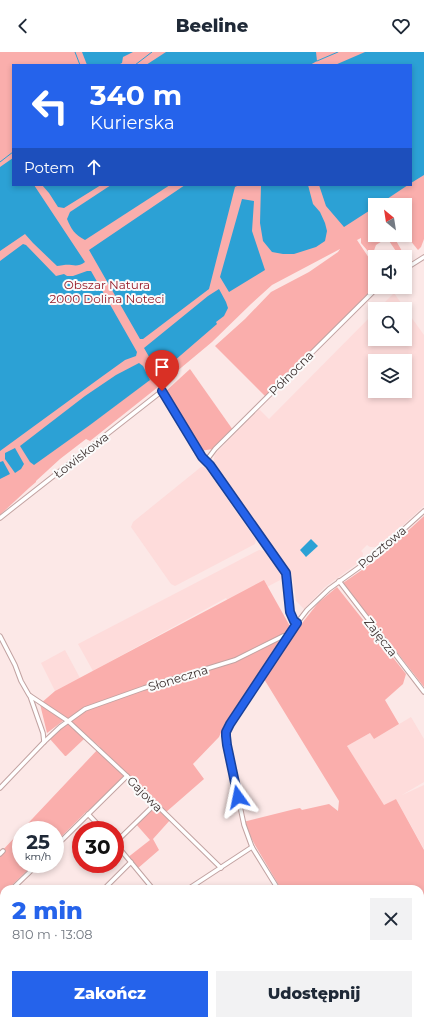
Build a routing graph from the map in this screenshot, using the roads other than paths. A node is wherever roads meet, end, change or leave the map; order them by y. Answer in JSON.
{"nodes":[{"id":1,"x":424,"y":257,"type":"edge"},
{"id":2,"x":412,"y":265,"type":"edge"},
{"id":3,"x":371,"y":294,"type":"edge"},
{"id":4,"x":206,"y":461,"type":"junction"},
{"id":5,"x":424,"y":511,"type":"edge"},
{"id":6,"x":0,"y":518,"type":"edge"},
{"id":7,"x":339,"y":581,"type":"junction"},
{"id":8,"x":297,"y":623,"type":"junction"},
{"id":9,"x":288,"y":635,"type":"junction"},
{"id":10,"x":0,"y":636,"type":"edge"},
{"id":11,"x":2,"y":644,"type":"edge"},
{"id":12,"x":424,"y":692,"type":"edge"},
{"id":13,"x":29,"y":695,"type":"junction"},
{"id":14,"x":68,"y":721,"type":"junction"},
{"id":15,"x":44,"y":742,"type":"junction"},
{"id":16,"x":127,"y":776,"type":"junction"},
{"id":17,"x":0,"y":788,"type":"edge"},
{"id":18,"x":155,"y":804,"type":"junction"},
{"id":19,"x":88,"y":814,"type":"junction"},
{"id":20,"x":95,"y":821,"type":"edge"},
{"id":21,"x":124,"y":834,"type":"edge"},
{"id":22,"x":64,"y":838,"type":"edge"},
{"id":23,"x":252,"y":847,"type":"junction"},
{"id":24,"x":124,"y":854,"type":"edge"},
{"id":25,"x":131,"y":862,"type":"junction"},
{"id":26,"x":221,"y":868,"type":"junction"},
{"id":27,"x":29,"y":873,"type":"edge"},
{"id":28,"x":16,"y":885,"type":"edge"},
{"id":29,"x":108,"y":885,"type":"edge"},
{"id":30,"x":150,"y":885,"type":"edge"},
{"id":31,"x":194,"y":885,"type":"edge"},
{"id":32,"x":276,"y":885,"type":"edge"}],
"edges":[{"from":1,"to":2,"type":"street"},
{"from":3,"to":4,"type":"street","name":"Północna"},
{"from":4,"to":6,"type":"street","name":"Łowiskowa"},
{"from":4,"to":8,"type":"street"},
{"from":5,"to":7,"type":"street","name":"Pocztowa"},
{"from":7,"to":8,"type":"street","name":"Pocztowa"},
{"from":7,"to":12,"type":"street","name":"Zajęcza"},
{"from":8,"to":9,"type":"street","name":"Pocztowa"},
{"from":9,"to":14,"type":"street","name":"Słoneczna"},
{"from":9,"to":23,"type":"street","name":"Pocztowa"},
{"from":10,"to":11,"type":"street"},
{"from":11,"to":13,"type":"street"},
{"from":13,"to":14,"type":"street"},
{"from":13,"to":15,"type":"street"},
{"from":14,"to":15,"type":"street","name":"Słoneczna"},
{"from":14,"to":16,"type":"street","name":"Gajowa"},
{"from":15,"to":17,"type":"street","name":"Słoneczna"},
{"from":16,"to":18,"type":"street","name":"Gajowa"},
{"from":16,"to":19,"type":"street"},
{"from":18,"to":21,"type":"street"},
{"from":18,"to":26,"type":"street","name":"Gajowa"},
{"from":19,"to":20,"type":"street"},
{"from":19,"to":22,"type":"street"},
{"from":23,"to":26,"type":"street"},
{"from":23,"to":32,"type":"street","name":"Pocztowa"},
{"from":24,"to":25,"type":"street"},
{"from":25,"to":29,"type":"street"},
{"from":25,"to":30,"type":"street"},
{"from":26,"to":31,"type":"street"},
{"from":27,"to":28,"type":"street"}]}
